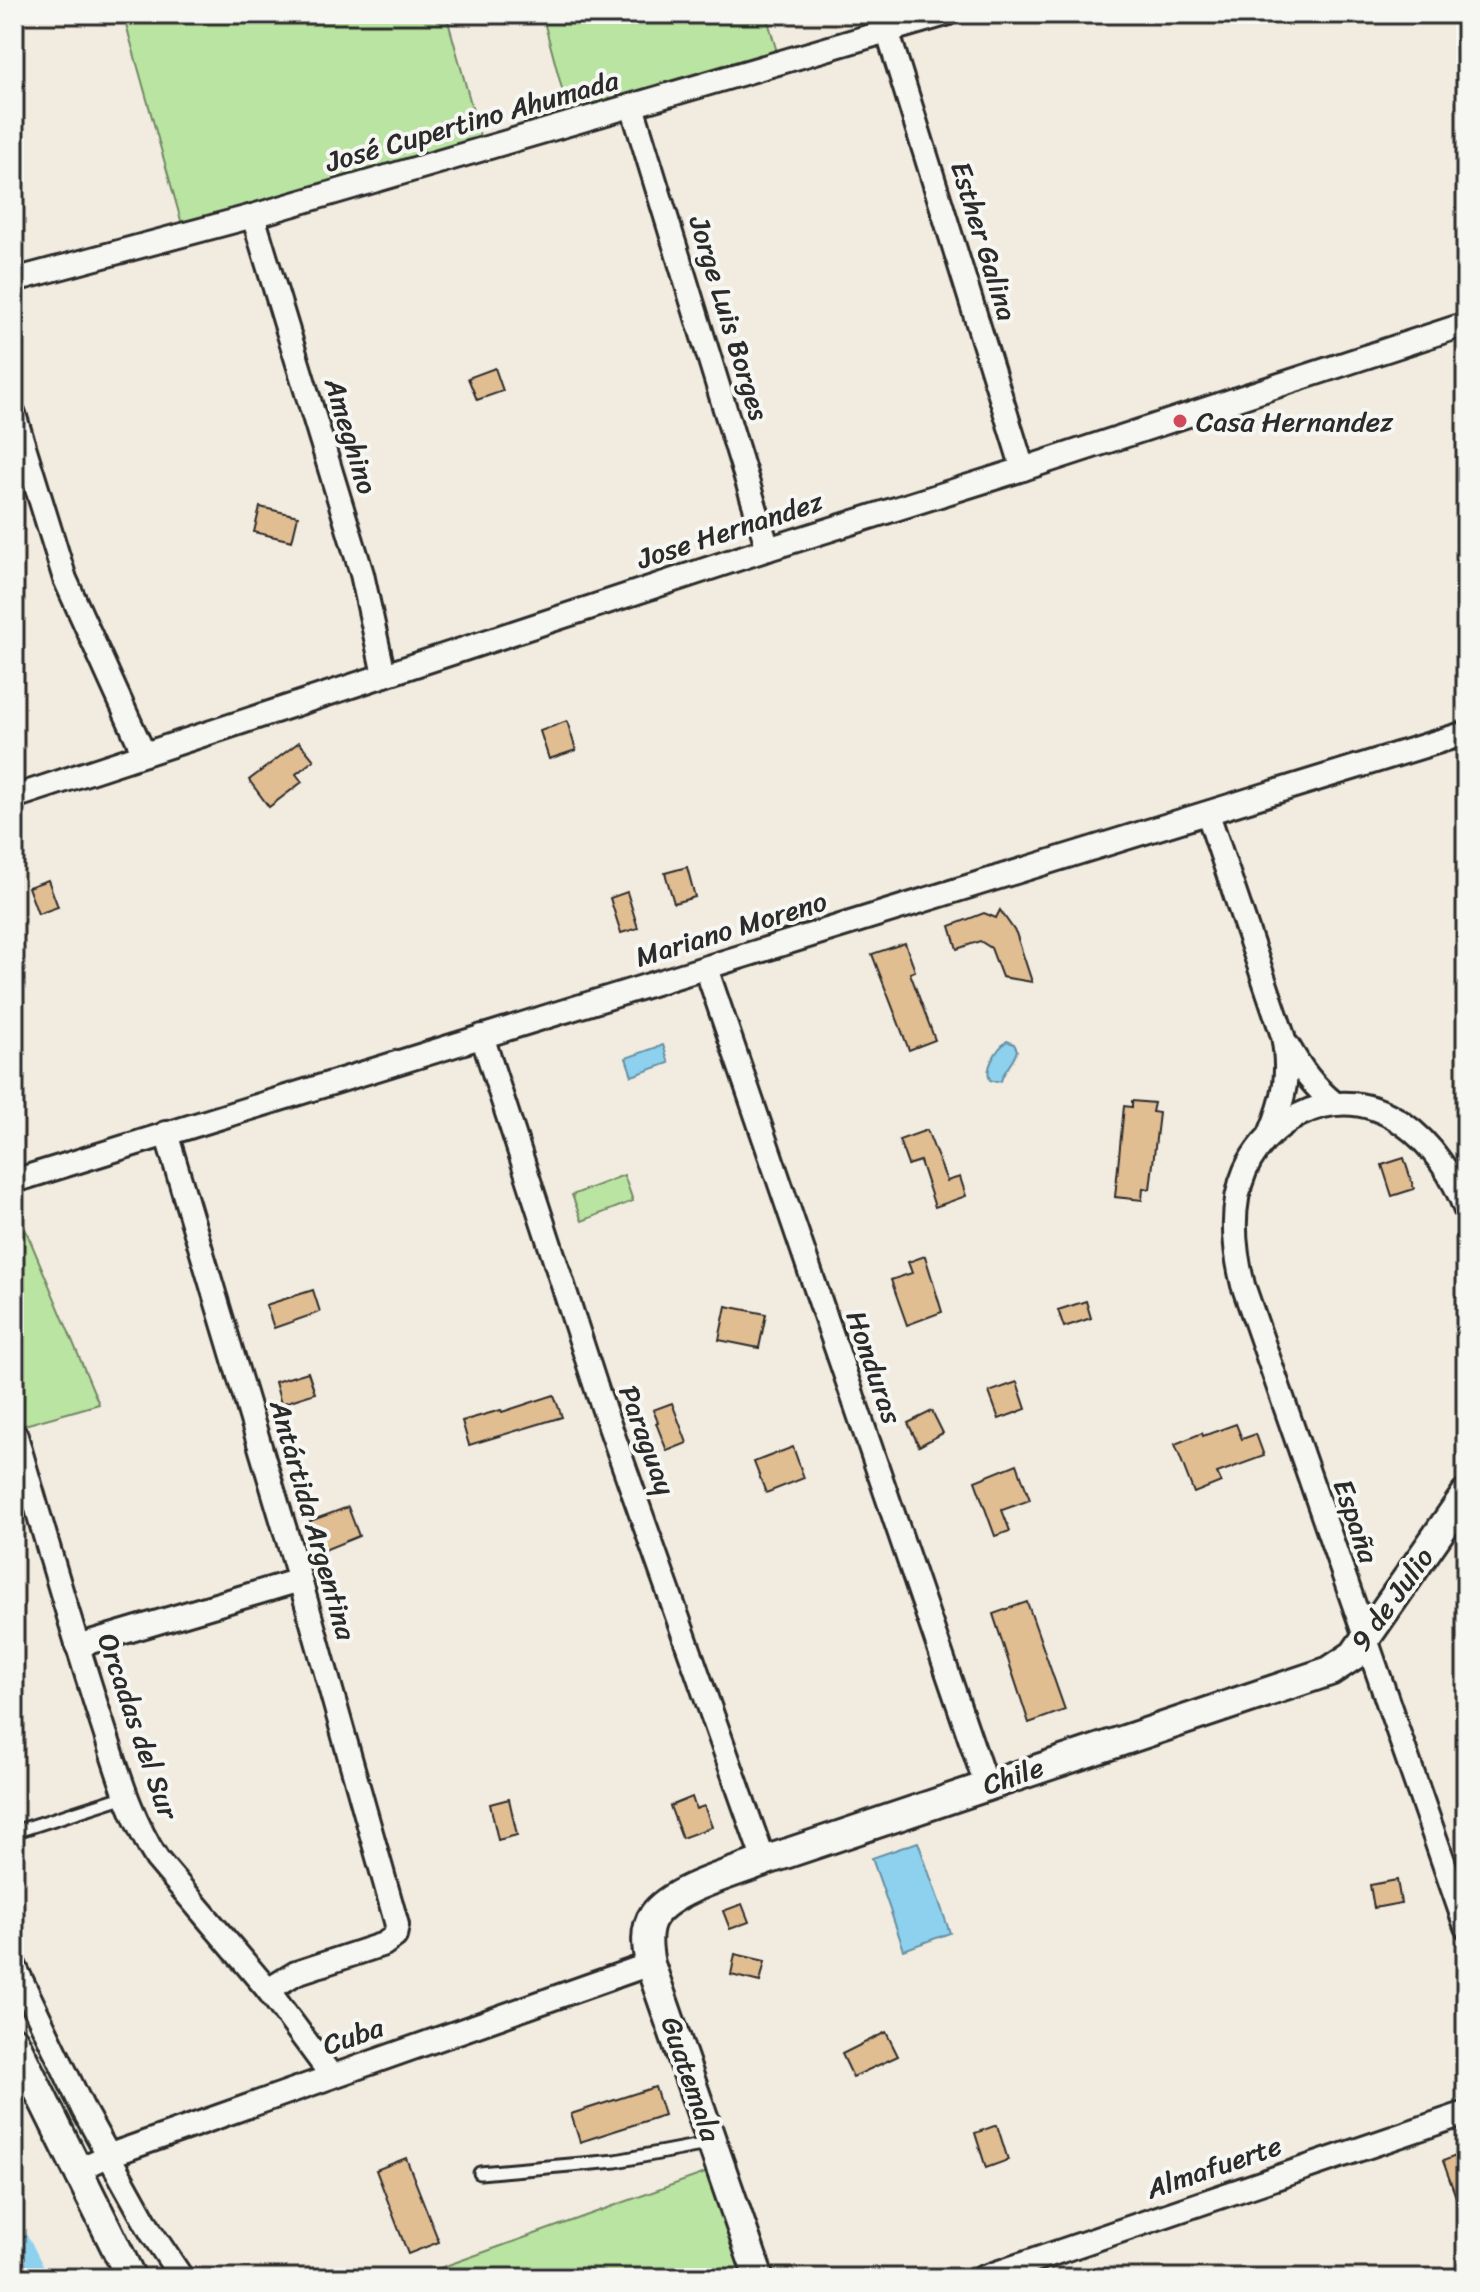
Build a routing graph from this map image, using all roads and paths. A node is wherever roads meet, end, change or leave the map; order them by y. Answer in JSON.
{"nodes":[{"id":1,"x":946,"y":14,"type":"edge"},
{"id":2,"x":887,"y":30,"type":"junction"},
{"id":3,"x":632,"y":106,"type":"junction"},
{"id":4,"x":253,"y":216,"type":"junction"},
{"id":5,"x":14,"y":280,"type":"edge"},
{"id":6,"x":1466,"y":324,"type":"edge"},
{"id":7,"x":14,"y":414,"type":"edge"},
{"id":8,"x":1023,"y":469,"type":"junction"},
{"id":9,"x":768,"y":549,"type":"junction"},
{"id":10,"x":384,"y":675,"type":"junction"},
{"id":11,"x":1466,"y":733,"type":"edge"},
{"id":12,"x":144,"y":754,"type":"junction"},
{"id":13,"x":14,"y":797,"type":"edge"},
{"id":14,"x":1208,"y":814,"type":"junction"},
{"id":15,"x":706,"y":968,"type":"junction"},
{"id":16,"x":482,"y":1036,"type":"junction"},
{"id":17,"x":1283,"y":1036,"type":"junction"},
{"id":18,"x":1334,"y":1103,"type":"junction"},
{"id":19,"x":166,"y":1133,"type":"junction"},
{"id":20,"x":1270,"y":1135,"type":"junction"},
{"id":21,"x":14,"y":1181,"type":"edge"},
{"id":22,"x":1466,"y":1211,"type":"edge"},
{"id":23,"x":16,"y":1436,"type":"edge"},
{"id":24,"x":1466,"y":1494,"type":"edge"},
{"id":25,"x":300,"y":1580,"type":"junction"},
{"id":26,"x":1366,"y":1640,"type":"junction"},
{"id":27,"x":77,"y":1646,"type":"junction"},
{"id":28,"x":1343,"y":1664,"type":"joint"},
{"id":29,"x":986,"y":1785,"type":"junction"},
{"id":30,"x":126,"y":1796,"type":"junction"},
{"id":31,"x":14,"y":1832,"type":"edge"},
{"id":32,"x":764,"y":1861,"type":"junction"},
{"id":33,"x":683,"y":1892,"type":"joint"},
{"id":34,"x":1466,"y":1927,"type":"edge"},
{"id":35,"x":650,"y":1964,"type":"junction"},
{"id":36,"x":14,"y":1965,"type":"edge"},
{"id":37,"x":268,"y":1990,"type":"junction"},
{"id":38,"x":14,"y":2041,"type":"edge"},
{"id":39,"x":331,"y":2075,"type":"junction"},
{"id":40,"x":1466,"y":2113,"type":"edge"},
{"id":41,"x":713,"y":2143,"type":"junction"},
{"id":42,"x":110,"y":2155,"type":"junction"},
{"id":43,"x":77,"y":2170,"type":"junction"},
{"id":44,"x":480,"y":2173,"type":"dead end"},
{"id":45,"x":131,"y":2278,"type":"edge"},
{"id":46,"x":182,"y":2278,"type":"edge"},
{"id":47,"x":759,"y":2278,"type":"edge"},
{"id":48,"x":982,"y":2278,"type":"edge"}],
"edges":[{"from":1,"to":2,"type":"street","name":"José Cupertino Ahumada"},
{"from":2,"to":3,"type":"street","name":"José Cupertino Ahumada"},
{"from":2,"to":8,"type":"street","name":"Esther Galina"},
{"from":3,"to":4,"type":"street","name":"José Cupertino Ahumada"},
{"from":3,"to":9,"type":"street","name":"Jorge Luis Borges"},
{"from":4,"to":5,"type":"street","name":"José Cupertino Ahumada"},
{"from":4,"to":10,"type":"street","name":"Ameghino"},
{"from":6,"to":8,"type":"street","name":"Jose Hernandez"},
{"from":7,"to":12,"type":"street"},
{"from":8,"to":9,"type":"street","name":"Jose Hernandez"},
{"from":9,"to":10,"type":"street","name":"Jose Hernandez"},
{"from":10,"to":12,"type":"street","name":"Jose Hernandez"},
{"from":11,"to":14,"type":"street","name":"Mariano Moreno"},
{"from":12,"to":13,"type":"street","name":"Jose Hernandez"},
{"from":14,"to":15,"type":"street","name":"Mariano Moreno"},
{"from":14,"to":17,"type":"street","name":"España"},
{"from":15,"to":16,"type":"street","name":"Mariano Moreno"},
{"from":15,"to":29,"type":"street","name":"Honduras"},
{"from":16,"to":19,"type":"street","name":"Mariano Moreno"},
{"from":16,"to":32,"type":"street","name":"Paraguay"},
{"from":17,"to":18,"type":"street","name":"España"},
{"from":17,"to":20,"type":"street","name":"España"},
{"from":18,"to":20,"type":"street","name":"España"},
{"from":18,"to":22,"type":"street"},
{"from":19,"to":21,"type":"street","name":"Mariano Moreno"},
{"from":19,"to":25,"type":"street","name":"Antártida Argentina"},
{"from":20,"to":26,"type":"street","name":"España"},
{"from":23,"to":27,"type":"street","name":"Orcadas del Sur"},
{"from":24,"to":26,"type":"street","name":"9 de Julio"},
{"from":25,"to":27,"type":"street"},
{"from":25,"to":37,"type":"street","name":"Antártida Argentina"},
{"from":26,"to":28,"type":"street","name":"9 de Julio"},
{"from":26,"to":34,"type":"street","name":"España"},
{"from":27,"to":30,"type":"street","name":"Orcadas del Sur"},
{"from":28,"to":29,"type":"street","name":"Chile"},
{"from":29,"to":32,"type":"street","name":"Chile"},
{"from":30,"to":31,"type":"lane"},
{"from":30,"to":37,"type":"street","name":"Orcadas del Sur"},
{"from":32,"to":33,"type":"street","name":"Chile"},
{"from":33,"to":35,"type":"street","name":"Guatemala"},
{"from":35,"to":39,"type":"street","name":"Cuba"},
{"from":35,"to":41,"type":"street","name":"Guatemala"},
{"from":36,"to":42,"type":"street"},
{"from":37,"to":39,"type":"street","name":"Orcadas del Sur"},
{"from":38,"to":43,"type":"street"},
{"from":39,"to":42,"type":"street","name":"Cuba"},
{"from":40,"to":48,"type":"street","name":"Almafuerte"},
{"from":41,"to":44,"type":"lane"},
{"from":41,"to":47,"type":"street","name":"Guatemala"},
{"from":42,"to":43,"type":"street","name":"Cuba"},
{"from":42,"to":46,"type":"street"},
{"from":43,"to":45,"type":"street"}]}
